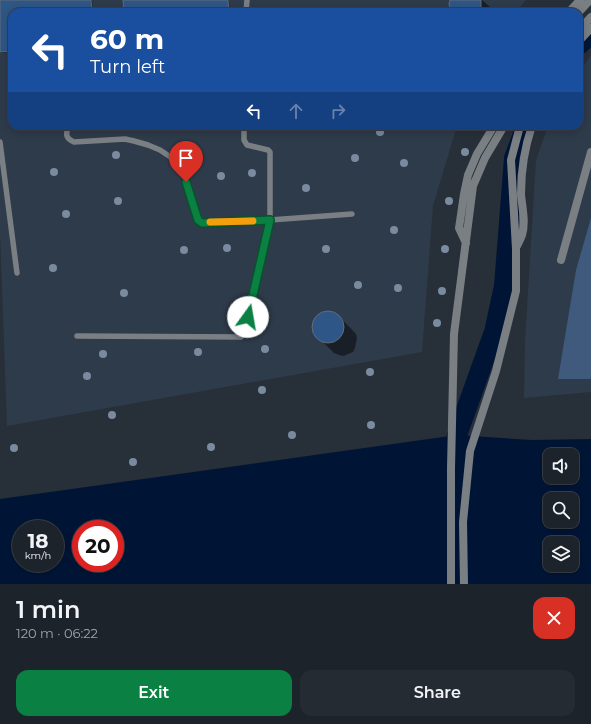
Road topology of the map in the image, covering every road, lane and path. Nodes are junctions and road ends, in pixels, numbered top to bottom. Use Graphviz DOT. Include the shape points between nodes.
graph roads {
  1 [pos="580,0"];
  2 [pos="590,0"];
  3 [pos="573,8"];
  4 [pos="583,8"];
  5 [pos="591,17"];
  6 [pos="583,26"];
  7 [pos="591,28"];
  8 [pos="583,37"];
  9 [pos="67,130"];
  10 [pos="244,130"];
  11 [pos="492,130"];
  12 [pos="502,130"];
  13 [pos="519,130"];
  14 [pos="531,130"];
  15 [pos="0,142"];
  16 [pos="591,152"];
  17 [pos="352,214"];
  18 [pos="270,220"];
  19 [pos="466,244"];
  20 [pos="516,249"];
  21 [pos="561,260"];
  22 [pos="17,273"];
  23 [pos="77,336"];
  24 [pos="451,584"];
  25 [pos="464,584"];
  1 -- 3 [label="street"];
  2 -- 4 [label="street"];
  5 -- 6 [label="street"];
  7 -- 8 [label="street"];
  9 -- 18 [label="lane" via="67,137 74,142 125,139 148,145 169,156 182,169 199,222"];
  10 -- 18 [label="lane" via="247,145 270,151"];
  11 -- 19 [label="street" via="468,175 459,228"];
  12 -- 19 [label="street" via="485,158 473,186"];
  13 -- 20 [label="street" via="511,160"];
  14 -- 20 [label="street" via="522,171 523,234"];
  15 -- 22 [label="lane"];
  16 -- 21 [label="street"];
  17 -- 18 [label="lane"];
  18 -- 23 [label="lane" via="243,336"];
  19 -- 24 [label="street" via="454,334"];
  20 -- 25 [label="street" via="516,291 496,371 470,451 463,522"];
}
